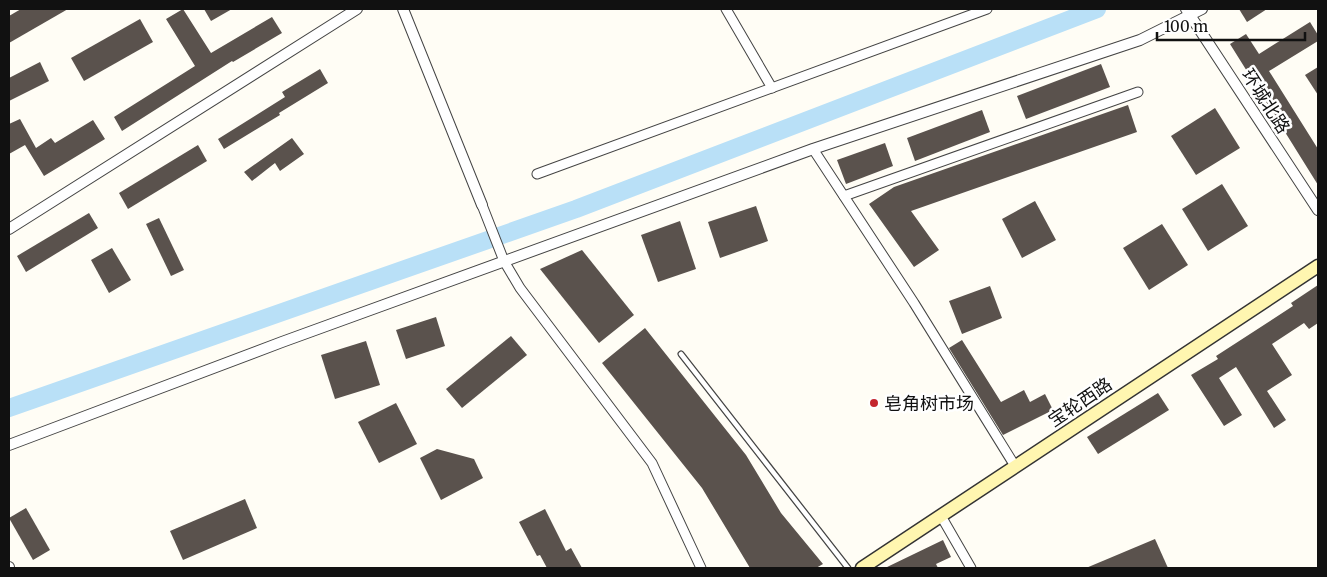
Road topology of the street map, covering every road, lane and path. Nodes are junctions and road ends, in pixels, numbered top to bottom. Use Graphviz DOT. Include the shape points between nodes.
graph roads {
  1 [pos="357,9"];
  2 [pos="403,9"];
  3 [pos="726,9"];
  4 [pos="987,9"];
  5 [pos="1202,9"];
  6 [pos="1188,12"];
  7 [pos="772,88"];
  8 [pos="1138,92"];
  9 [pos="813,149"];
  10 [pos="537,174"];
  11 [pos="844,196"];
  12 [pos="482,206"];
  13 [pos="1318,210"];
  14 [pos="9,229"];
  15 [pos="504,260"];
  16 [pos="1318,266"];
  17 [pos="681,354"];
  18 [pos="9,446"];
  19 [pos="1016,466"];
  20 [pos="941,516"];
  21 [pos="701,568"];
  22 [pos="848,568"];
  23 [pos="862,568"];
  24 [pos="971,568"];
  1 -- 14 [label="street"];
  2 -- 12 [label="street"];
  3 -- 7 [label="street"];
  4 -- 7 [label="street"];
  5 -- 6 [label="street"];
  6 -- 9 [label="street" via="1140,40"];
  6 -- 13 [label="street, 环城北路"];
  7 -- 10 [label="street"];
  8 -- 11 [label="street"];
  9 -- 11 [label="street"];
  9 -- 15 [label="street"];
  11 -- 19 [label="street"];
  12 -- 15 [label="street"];
  15 -- 18 [label="street"];
  15 -- 21 [label="street" via="520,288 652,463"];
  16 -- 19 [label="main road, 宝轮西路"];
  17 -- 22 [label="lane"];
  19 -- 20 [label="main road, 宝轮西路"];
  20 -- 23 [label="main road, 宝轮西路"];
  20 -- 24 [label="street"];
}
